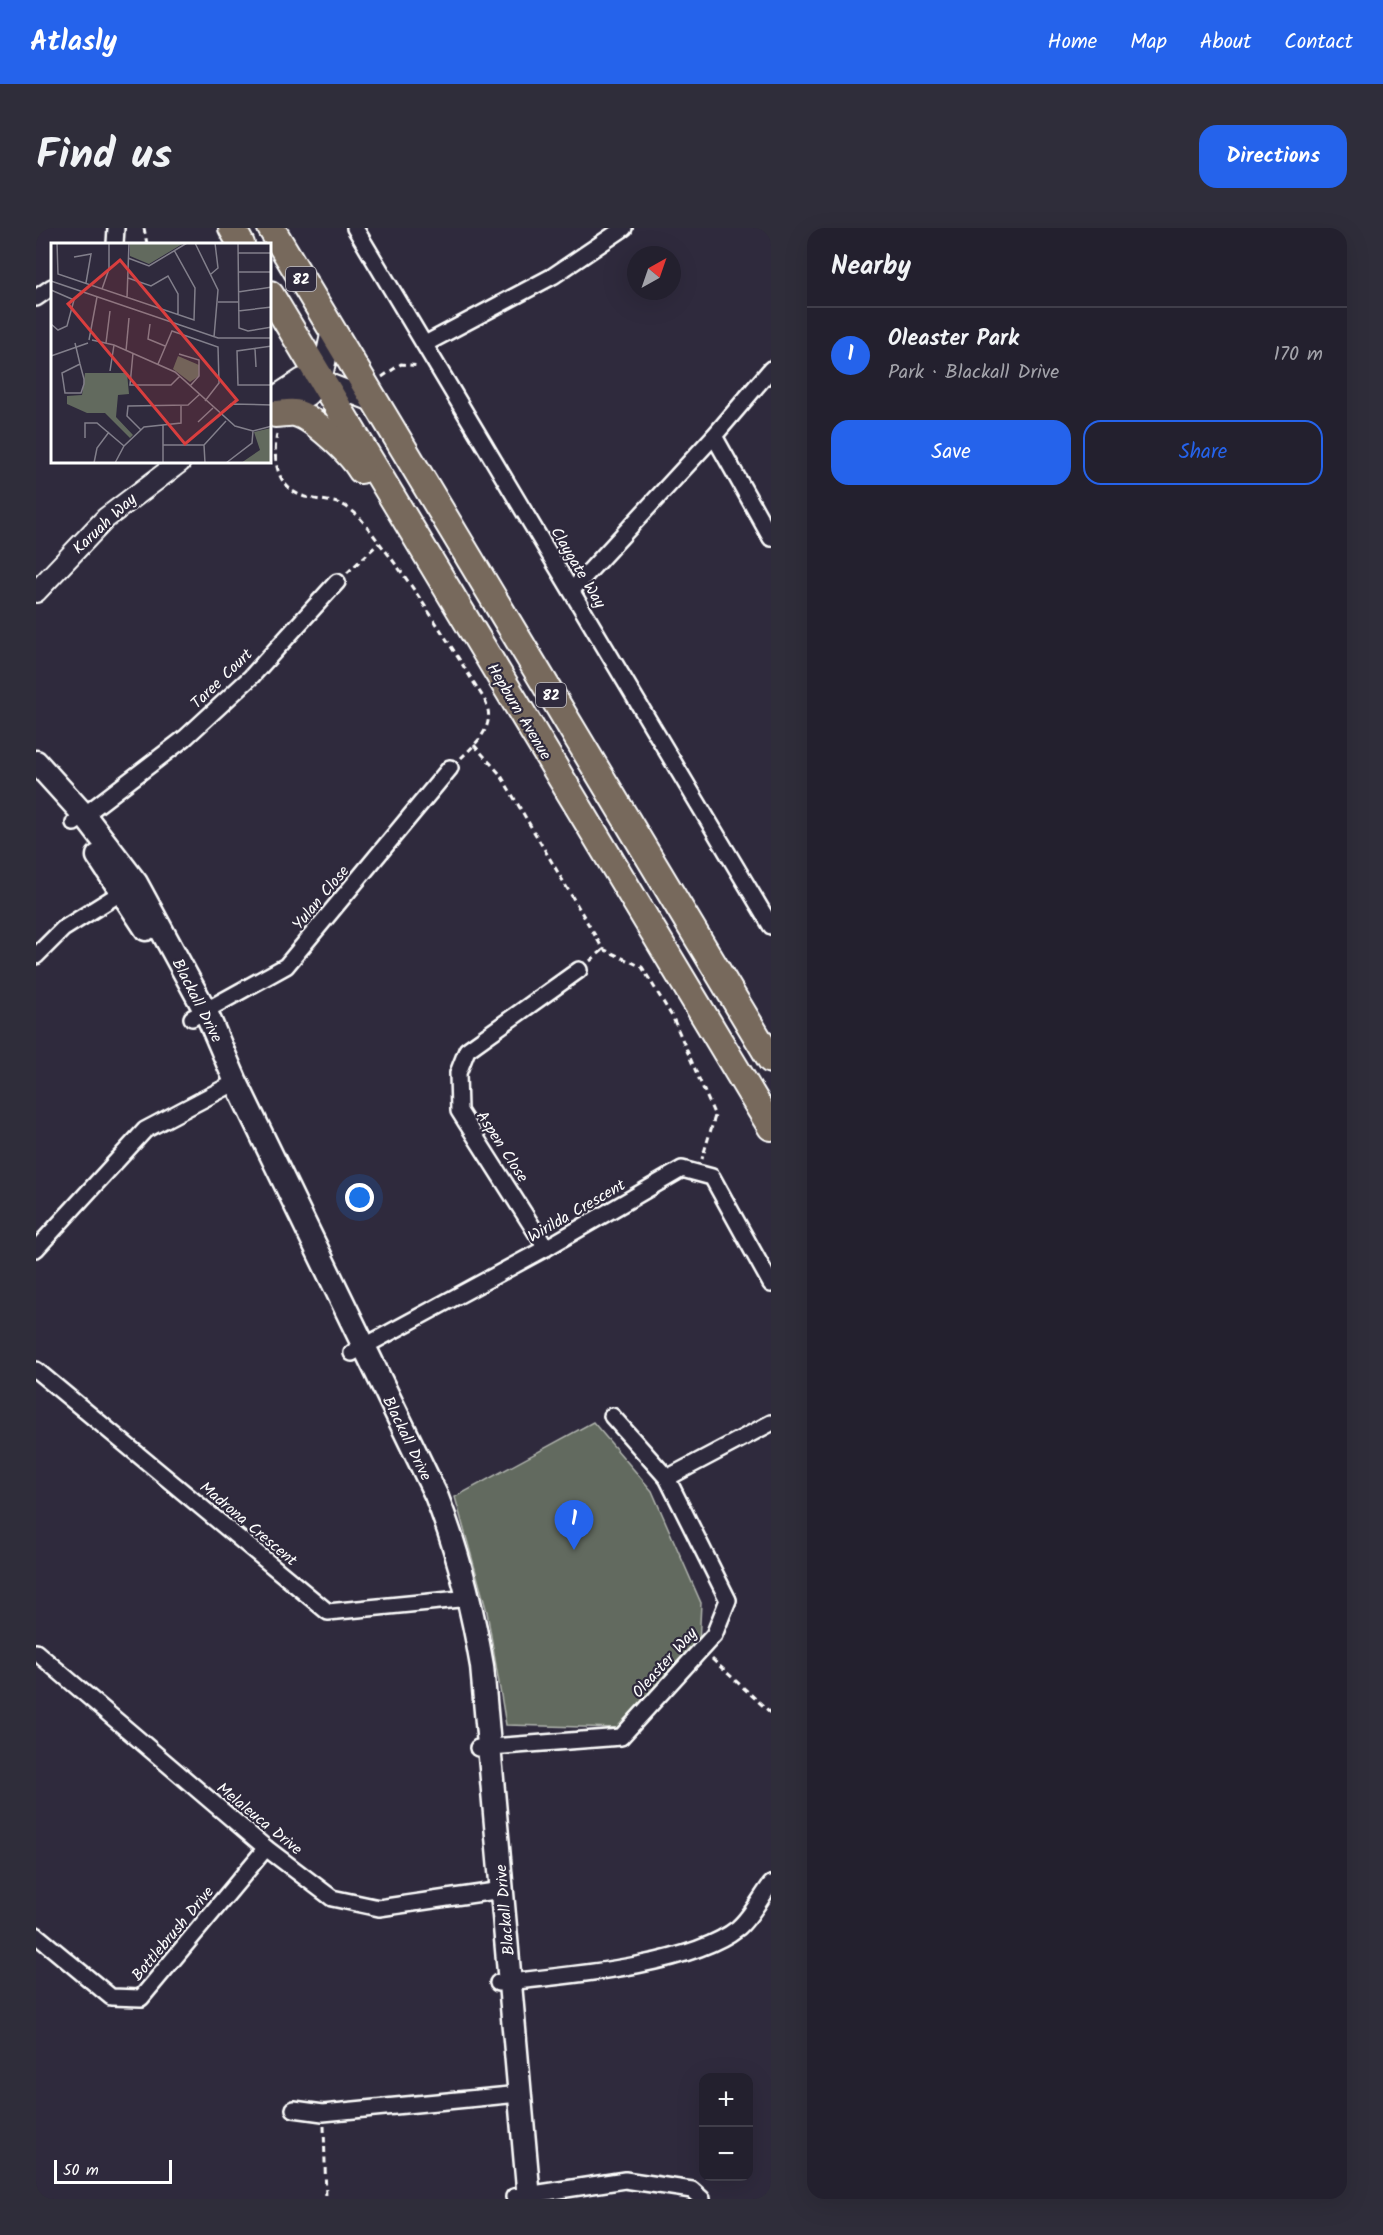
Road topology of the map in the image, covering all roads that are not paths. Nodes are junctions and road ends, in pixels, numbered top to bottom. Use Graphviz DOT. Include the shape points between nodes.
graph roads {
  1 [pos="116,228"];
  2 [pos="232,228"];
  3 [pos="271,228"];
  4 [pos="356,228"];
  5 [pos="624,228"];
  6 [pos="115,243"];
  7 [pos="240,243"];
  8 [pos="51,287"];
  9 [pos="272,297"];
  10 [pos="36,298"];
  11 [pos="332,330"];
  12 [pos="425,344"];
  13 [pos="771,369"];
  14 [pos="321,381"];
  15 [pos="378,390"];
  16 [pos="275,416"];
  17 [pos="714,436"];
  18 [pos="177,464"];
  19 [pos="771,538"];
  20 [pos="426,556"];
  21 [pos="337,582"];
  22 [pos="572,590"];
  23 [pos="36,592"];
  24 [pos="36,762"];
  25 [pos="450,768"];
  26 [pos="36,781"];
  27 [pos="79,819"];
  28 [pos="129,888"];
  29 [pos="769,920"];
  30 [pos="36,956"];
  31 [pos="579,970"];
  32 [pos="199,1015"];
  33 [pos="771,1060"];
  34 [pos="230,1086"];
  35 [pos="771,1127"];
  36 [pos="546,1248"];
  37 [pos="36,1249"];
  38 [pos="771,1284"];
  39 [pos="359,1351"];
  40 [pos="36,1370"];
  41 [pos="612,1416"];
  42 [pos="771,1423"];
  43 [pos="667,1478"];
  44 [pos="463,1599"];
  45 [pos="36,1652"];
  46 [pos="485,1747"];
  47 [pos="266,1848"];
  48 [pos="771,1884"];
  49 [pos="495,1891"];
  50 [pos="36,1935"];
  51 [pos="504,1983"];
  52 [pos="512,2094"];
  53 [pos="294,2109"];
  54 [pos="522,2198"];
  55 [pos="702,2199"];
  1 -- 6 [label="street"];
  2 -- 7 [label="main road"];
  3 -- 11 [label="main road, 82"];
  4 -- 12 [label="street, Claygate Way"];
  5 -- 12 [label="street" via="553,276"];
  8 -- 10 [label="street"];
  9 -- 14 [label="main road, Hepburn Avenue / 82"];
  11 -- 14 [label="street"];
  11 -- 15 [label="main road, 82"];
  12 -- 22 [label="street, Claygate Way"];
  13 -- 17 [label="street"];
  14 -- 15 [label="street"];
  14 -- 16 [label="street"];
  14 -- 20 [label="main road, Hepburn Avenue / 82"];
  15 -- 33 [label="main road, 82"];
  16 -- 20 [label="main road" via="295,413 333,440 358,465 397,528"];
  17 -- 19 [label="street"];
  17 -- 22 [label="street"];
  18 -- 23 [label="street, Karuah Way" via="106,518"];
  20 -- 35 [label="main road, Hepburn Avenue / 82"];
  21 -- 27 [label="street, Taree Court" via="251,676 185,738"];
  22 -- 29 [label="street, Claygate Way"];
  24 -- 27 [label="main road, Blackall Drive"];
  25 -- 32 [label="street, Yulan Close" via="286,966"];
  26 -- 27 [label="main road, Blackall Drive"];
  27 -- 28 [label="main road, Blackall Drive"];
  28 -- 30 [label="street" via="63,929"];
  28 -- 32 [label="main road, Blackall Drive"];
  31 -- 36 [label="street, Aspen Close" via="467,1050 458,1073 459,1111"];
  32 -- 34 [label="main road, Blackall Drive"];
  34 -- 37 [label="street" via="145,1130"];
  34 -- 39 [label="main road, Blackall Drive"];
  36 -- 38 [label="street, Wirilda Crescent" via="682,1169 712,1177"];
  36 -- 39 [label="street, Wirilda Crescent"];
  39 -- 44 [label="main road, Blackall Drive" via="436,1495 453,1537"];
  40 -- 44 [label="street, Madrona Crescent" via="328,1612"];
  41 -- 43 [label="street, Oleaster Way"];
  42 -- 43 [label="street"];
  43 -- 46 [label="street, Oleaster Way" via="728,1600 714,1635 621,1737"];
  44 -- 46 [label="main road, Blackall Drive" via="482,1666"];
  45 -- 47 [label="street, Melaleuca Drive"];
  46 -- 49 [label="main road, Blackall Drive"];
  47 -- 49 [label="street, Melaleuca Drive" via="332,1898 379,1908"];
  47 -- 50 [label="street, Bottlebrush Drive" via="141,1998 111,1997"];
  48 -- 51 [label="street" via="739,1927 700,1950 651,1962"];
  49 -- 51 [label="main road, Blackall Drive"];
  51 -- 52 [label="main road, Blackall Drive"];
  52 -- 53 [label="street" via="323,2113"];
  52 -- 54 [label="main road, Blackall Drive"];
  54 -- 55 [label="street" via="625,2180 692,2190"];
}
